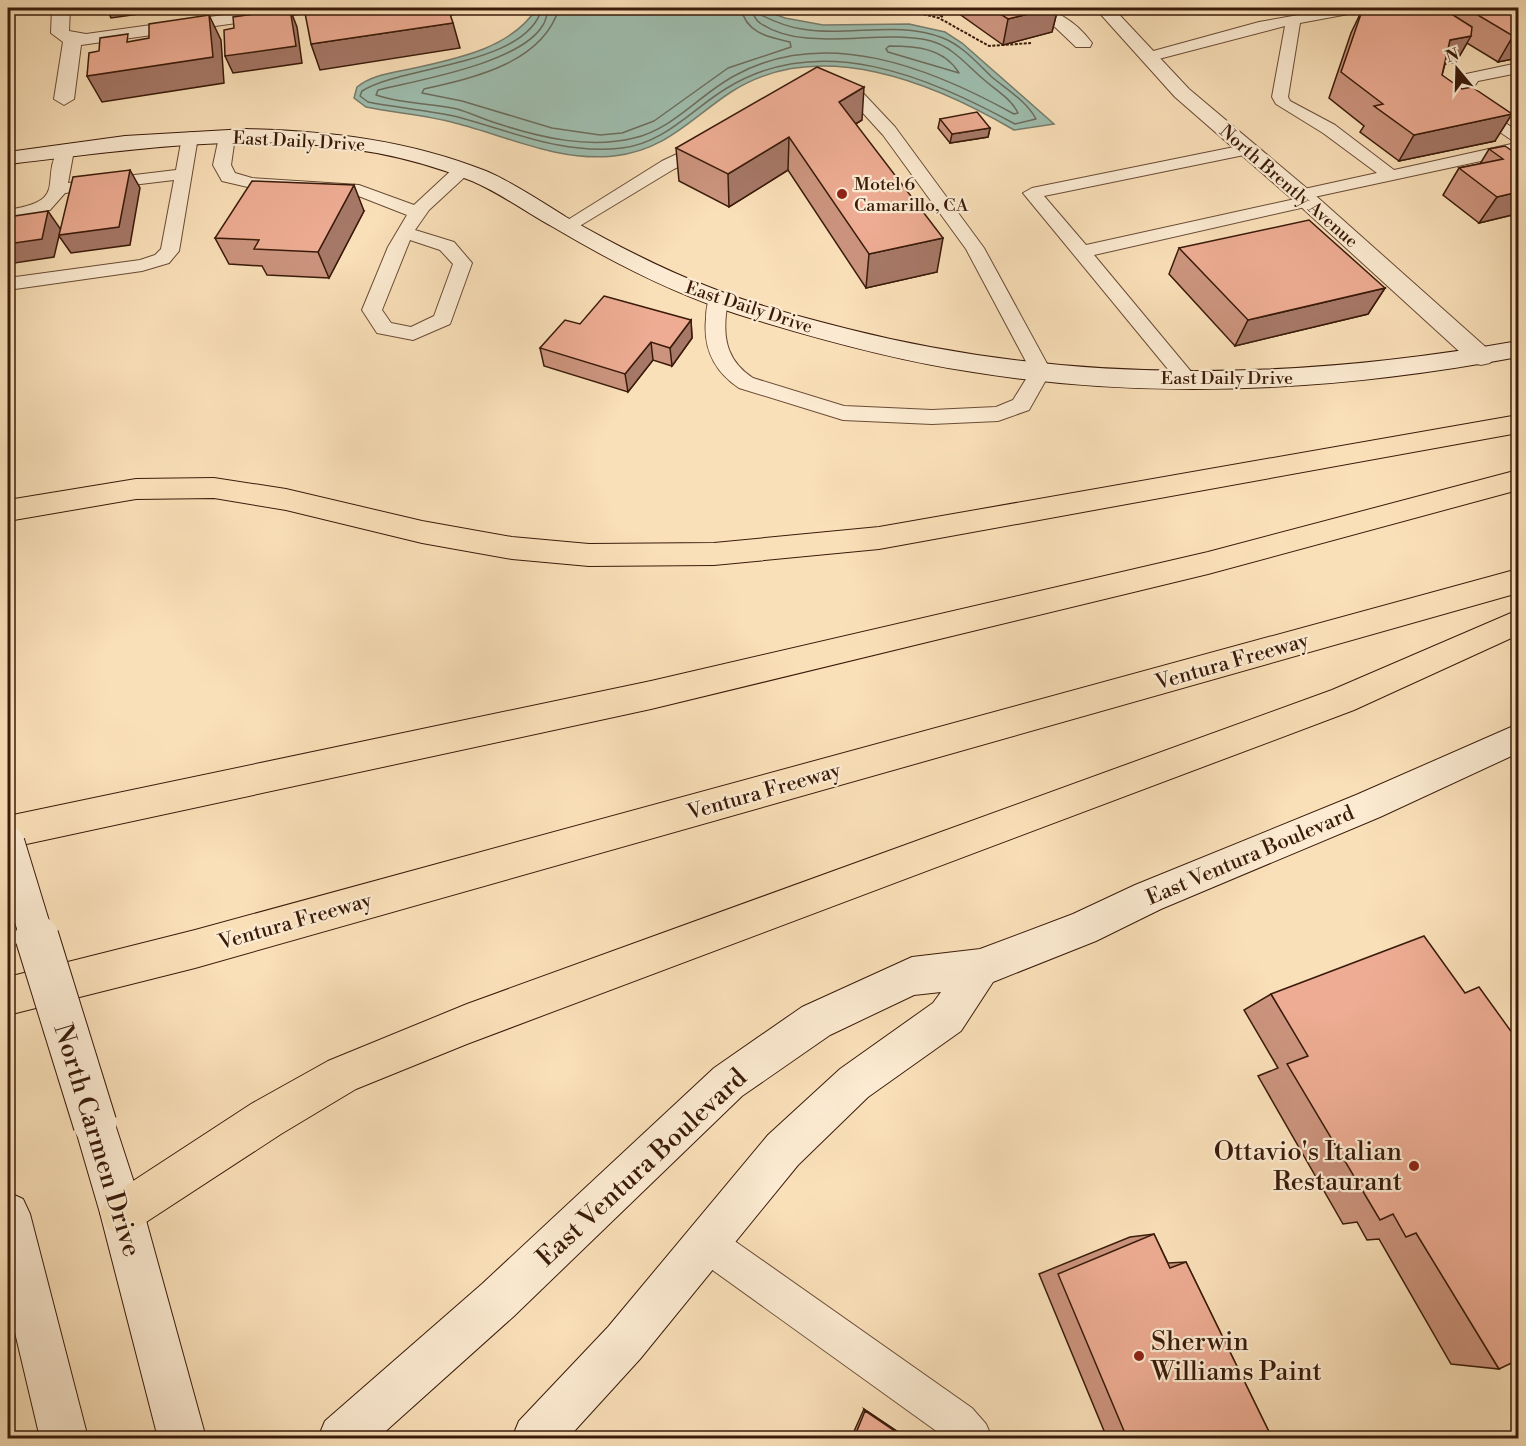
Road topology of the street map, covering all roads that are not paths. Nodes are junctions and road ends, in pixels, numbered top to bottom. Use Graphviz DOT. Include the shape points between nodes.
graph roads {
  1 [pos="61,8"];
  2 [pos="307,8"];
  3 [pos="1036,8"];
  4 [pos="1104,8"];
  5 [pos="1359,8"];
  6 [pos="1293,20"];
  7 [pos="73,39"];
  8 [pos="1083,43"];
  9 [pos="1151,56"];
  10 [pos="1518,68"];
  11 [pos="816,94"];
  12 [pos="64,99"];
  13 [pos="190,137"];
  14 [pos="226,137"];
  15 [pos="721,138"];
  16 [pos="1518,140"];
  17 [pos="1518,147"];
  18 [pos="1249,149"];
  19 [pos="66,150"];
  20 [pos="8,158"];
  21 [pos="1422,169"];
  22 [pos="462,170"];
  23 [pos="184,174"];
  24 [pos="1391,176"];
  25 [pos="1448,183"];
  26 [pos="58,189"];
  27 [pos="1304,198"];
  28 [pos="417,213"];
  29 [pos="8,215"];
  30 [pos="567,226"];
  31 [pos="406,232"];
  32 [pos="1081,252"];
  33 [pos="8,284"];
  34 [pos="718,300"];
  35 [pos="1518,349"];
  36 [pos="1481,357"];
  37 [pos="1041,371"];
  38 [pos="1188,380"];
  39 [pos="1518,424"];
  40 [pos="1518,480"];
  41 [pos="8,511"];
  42 [pos="1518,581"];
  43 [pos="1518,622"];
  44 [pos="1518,738"];
  45 [pos="8,832"];
  46 [pos="8,843"];
  47 [pos="980,968"];
  48 [pos="8,996"];
  49 [pos="122,1213"];
  50 [pos="8,1214"];
  51 [pos="706,1243"];
  52 [pos="64,1438"];
  53 [pos="182,1438"];
  54 [pos="342,1438"];
  55 [pos="536,1438"];
  56 [pos="972,1438"];
  1 -- 7 [label="main road" via="60,33"];
  2 -- 7 [label="main road"];
  3 -- 8 [label="main road"];
  4 -- 9 [label="main road, North Brently Avenue"];
  5 -- 6 [label="lane"];
  6 -- 9 [label="lane"];
  6 -- 24 [label="lane" via="1280,97 1294,112 1329,129"];
  7 -- 12 [label="main road"];
  9 -- 18 [label="main road, North Brently Avenue" via="1182,93"];
  10 -- 16 [label="lane" via="1472,77 1462,93 1466,102"];
  11 -- 37 [label="lane" via="857,96 889,131 975,248"];
  13 -- 14 [label="main road, East Daily Drive"];
  13 -- 19 [label="main road, East Daily Drive"];
  13 -- 23 [label="lane"];
  14 -- 22 [label="main road, East Daily Drive" via="294,137 374,146"];
  14 -- 28 [label="lane" via="222,165 228,177 252,183 359,190"];
  15 -- 30 [label="lane"];
  17 -- 21 [label="lane"];
  18 -- 27 [label="main road, North Brently Avenue"];
  18 -- 32 [label="lane" via="1032,193"];
  19 -- 20 [label="main road, East Daily Drive"];
  19 -- 26 [label="lane"];
  21 -- 24 [label="lane"];
  21 -- 25 [label="lane"];
  22 -- 28 [label="lane"];
  22 -- 30 [label="main road, East Daily Drive" via="524,199"];
  23 -- 26 [label="lane"];
  23 -- 33 [label="lane" via="170,251 162,259"];
  24 -- 27 [label="lane"];
  26 -- 29 [label="lane" via="47,206"];
  27 -- 32 [label="lane"];
  27 -- 36 [label="main road, North Brently Avenue"];
  28 -- 31 [label="lane"];
  30 -- 34 [label="main road, East Daily Drive" via="661,276"];
  31 -- 31 [label="lane" via="372,310 384,328 413,334 443,320 463,263 447,246"];
  32 -- 38 [label="lane"];
  34 -- 37 [label="main road, East Daily Drive" via="855,340 973,364"];
  34 -- 37 [label="lane" via="713,327 716,348 732,376 843,413 932,417 998,414 1021,405"];
  35 -- 36 [label="main road, East Daily Drive"];
  36 -- 38 [label="main road, East Daily Drive" via="1317,378"];
  37 -- 38 [label="main road, East Daily Drive"];
  39 -- 41 [label="highway" via="879,537 800,548 691,556 548,552 408,529 276,498 214,488 147,487 80,495"];
  40 -- 45 [label="highway" via="1208,563 651,695"];
  42 -- 48 [label="highway, Ventura Freeway" via="195,949"];
  43 -- 49 [label="highway" via="1343,700 467,1024 342,1075 266,1119"];
  44 -- 47 [label="main road, East Ventura Boulevard" via="1368,806"];
  46 -- 49 [label="main road, North Carmen Drive, bridge"];
  47 -- 51 [label="main road" via="947,1017 854,1083 783,1150"];
  47 -- 54 [label="main road, East Ventura Boulevard" via="912,976 816,1020 728,1082 498,1300"];
  49 -- 53 [label="main road, North Carmen Drive"];
  50 -- 52 [label="main road"];
  51 -- 55 [label="main road" via="624,1343"];
  51 -- 56 [label="lane" via="958,1422"];
}
